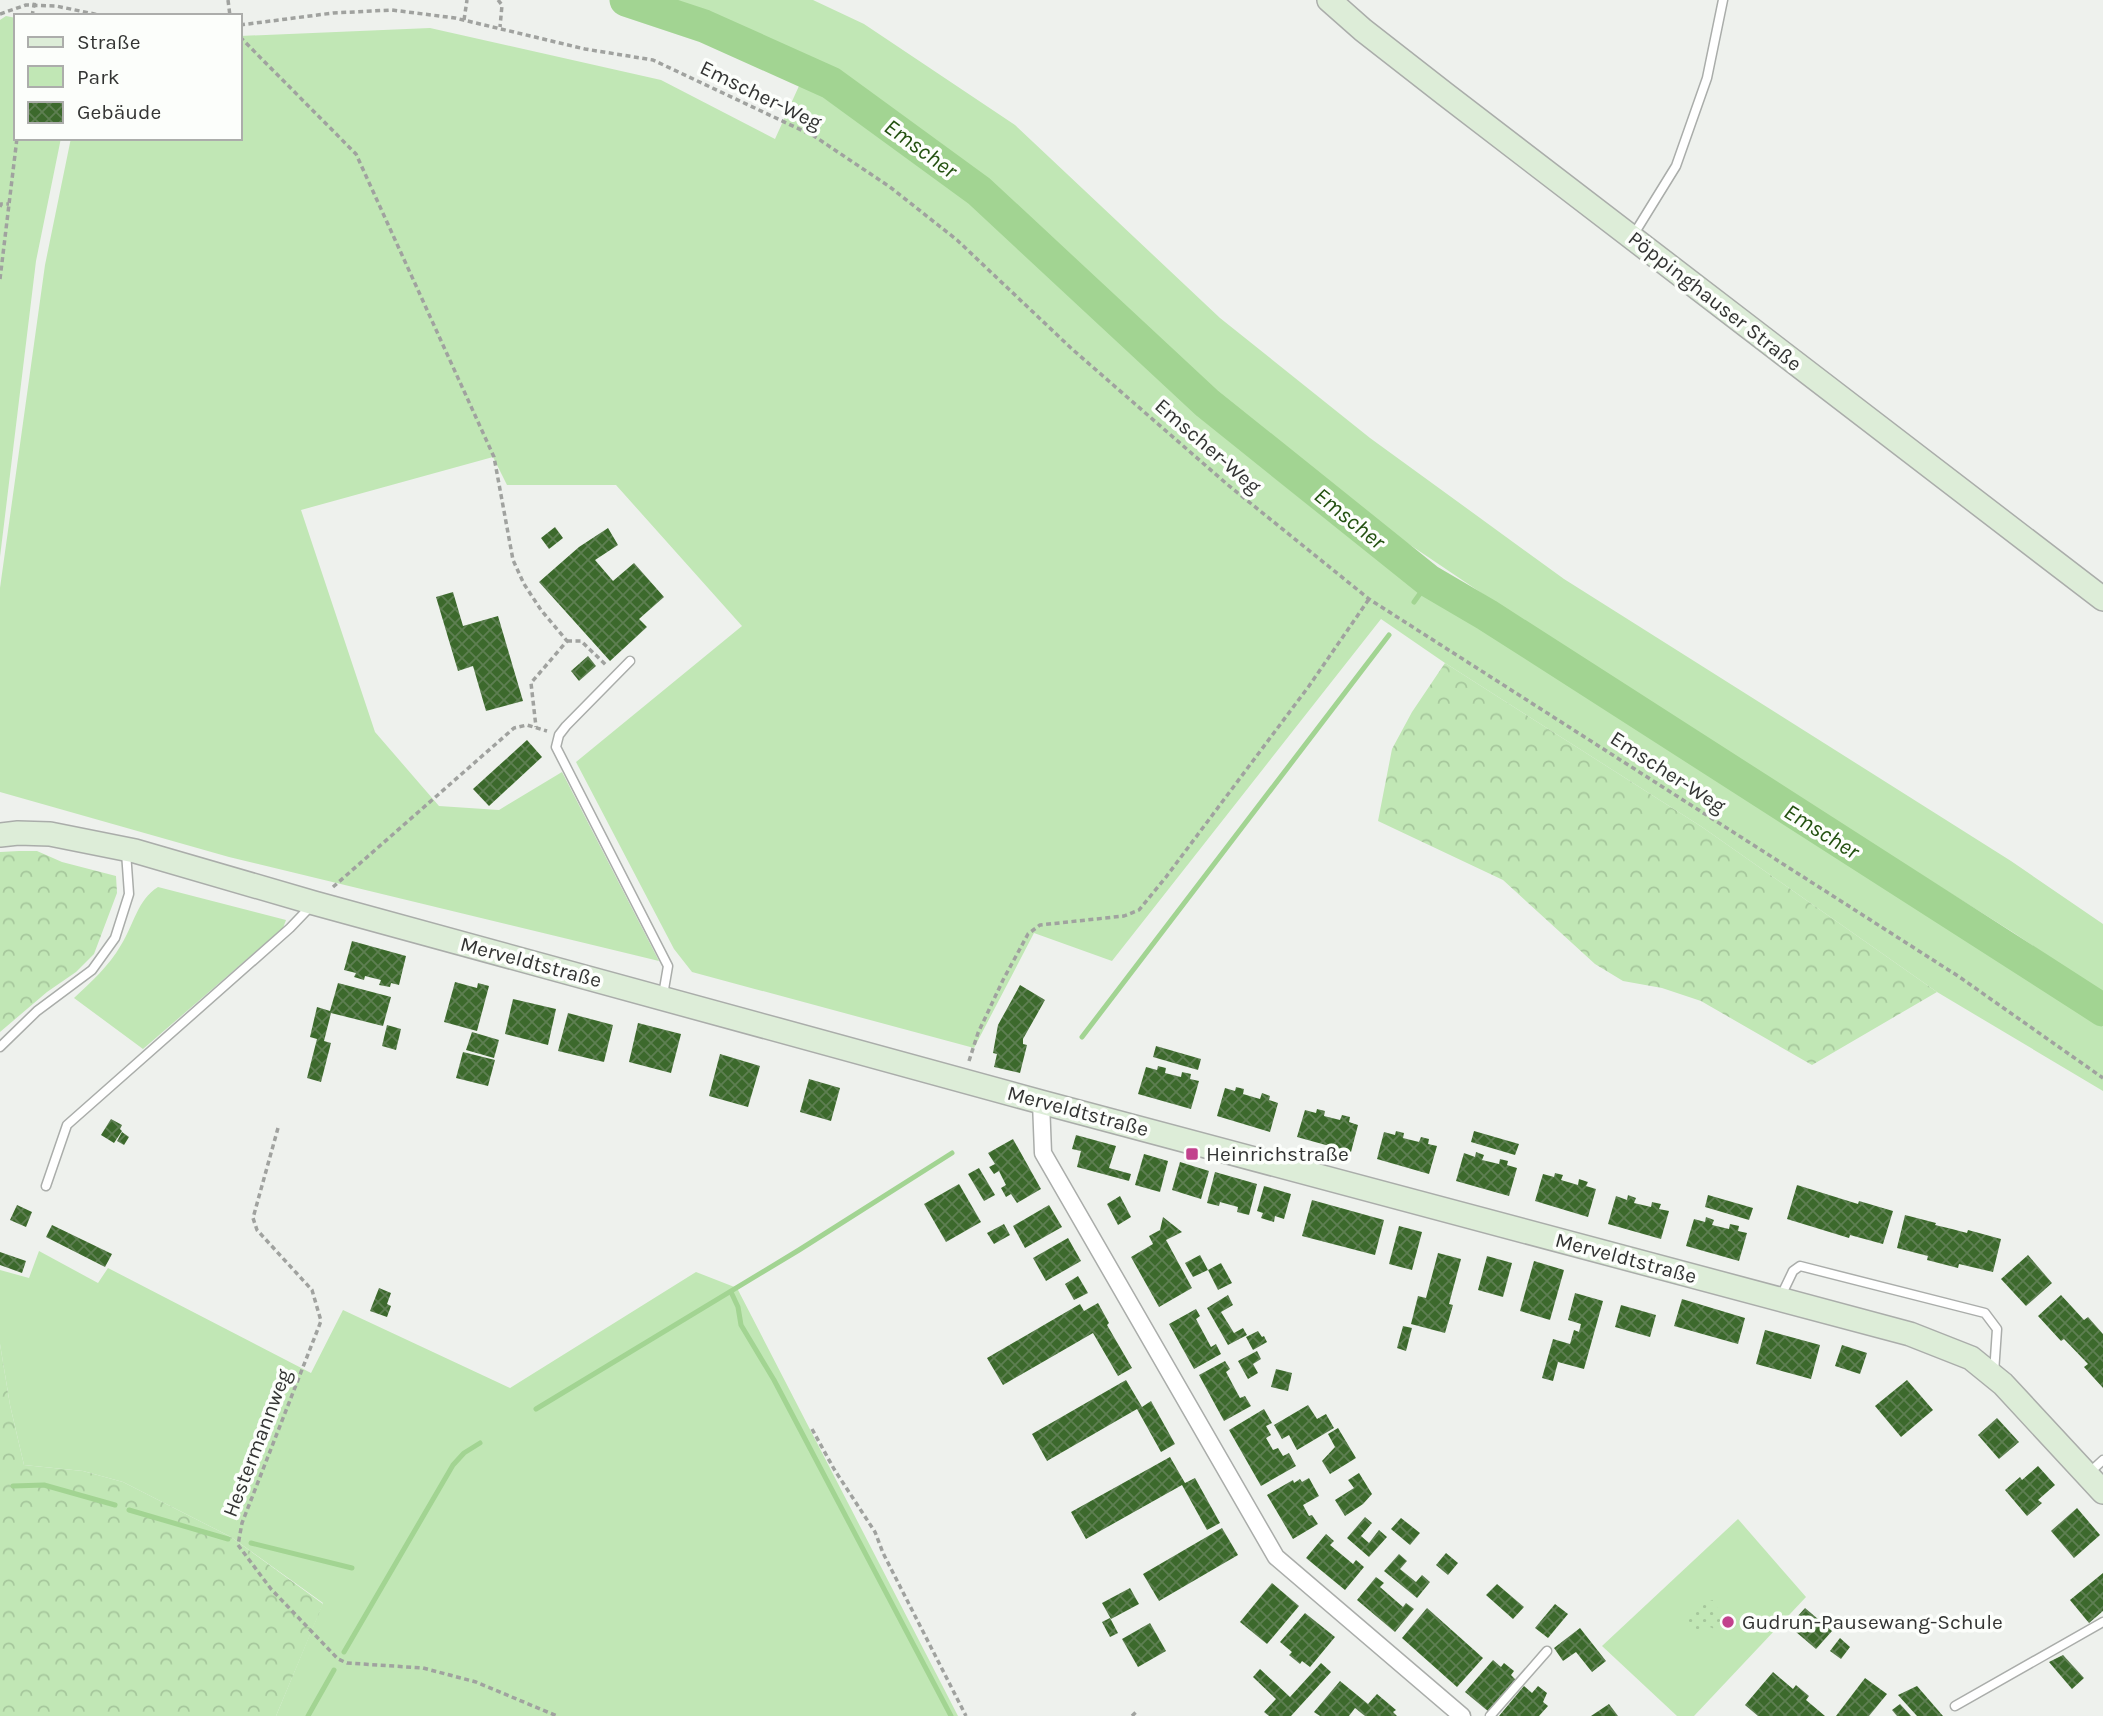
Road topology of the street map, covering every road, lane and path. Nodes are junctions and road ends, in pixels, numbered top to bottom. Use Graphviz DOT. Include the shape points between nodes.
graph roads {
  1 [pos="467,0"];
  2 [pos="498,0"];
  3 [pos="1329,0"];
  4 [pos="1723,0"];
  5 [pos="0,14"];
  6 [pos="96,14"];
  7 [pos="464,20"];
  8 [pos="242,25"];
  9 [pos="500,27"];
  10 [pos="242,39"];
  11 [pos="17,140"];
  12 [pos="9,204"];
  13 [pos="0,206"];
  14 [pos="1632,237"];
  15 [pos="0,279"];
  16 [pos="1369,599"];
  17 [pos="2103,599"];
  18 [pos="567,641"];
  19 [pos="630,662"];
  20 [pos="616,675"];
  21 [pos="536,727"];
  22 [pos="559,735"];
  23 [pos="0,835"];
  24 [pos="125,849"];
  25 [pos="314,903"];
  26 [pos="663,998"];
  27 [pos="0,1047"];
  28 [pos="2103,1078"];
  29 [pos="962,1079"];
  30 [pos="1041,1102"];
  31 [pos="278,1128"];
  32 [pos="46,1186"];
  33 [pos="1779,1299"];
  34 [pos="1993,1376"];
  35 [pos="812,1429"];
  36 [pos="2095,1467"];
  37 [pos="2103,1492"];
  38 [pos="2103,1622"];
  39 [pos="1546,1651"];
  40 [pos="1955,1706"];
  41 [pos="1136,1712"];
  42 [pos="557,1716"];
  43 [pos="966,1716"];
  44 [pos="1132,1716"];
  45 [pos="1462,1716"];
  46 [pos="1490,1716"];
  1 -- 7 [label="path"];
  2 -- 9 [label="path" via="502,5"];
  3 -- 14 [label="main road, Pöppinghauser Straße"];
  4 -- 14 [label="lane" via="1707,78 1676,166"];
  5 -- 6 [label="path" via="26,5"];
  7 -- 8 [label="path, Emscher-Weg" via="392,10"];
  7 -- 9 [label="path, Emscher-Weg"];
  9 -- 16 [label="path, Emscher-Weg" via="584,49 653,60 814,136 957,240 1197,458"];
  10 -- 18 [label="path" via="356,155 494,457 513,560 541,610"];
  11 -- 12 [label="path"];
  12 -- 13 [label="path"];
  12 -- 15 [label="path"];
  14 -- 17 [label="main road, Pöppinghauser Straße"];
  16 -- 28 [label="path, Emscher-Weg" via="1958,976"];
  16 -- 29 [label="path" via="1139,909 1124,916 1040,925 1028,934 998,990"];
  18 -- 20 [label="path" via="581,641"];
  18 -- 21 [label="path" via="531,683"];
  19 -- 20 [label="lane"];
  20 -- 22 [label="lane"];
  21 -- 22 [label="path"];
  21 -- 25 [label="path" via="514,727"];
  22 -- 26 [label="lane" via="556,747 564,764 668,966"];
  23 -- 24 [label="main road, Merveldtstraße" via="50,834"];
  24 -- 25 [label="main road, Merveldtstraße"];
  24 -- 27 [label="lane" via="129,894 115,938 92,970 37,1011"];
  25 -- 26 [label="main road, Merveldtstraße"];
  25 -- 32 [label="lane" via="67,1125"];
  26 -- 29 [label="main road, Merveldtstraße"];
  29 -- 30 [label="main road, Merveldtstraße"];
  30 -- 33 [label="main road, Merveldtstraße"];
  30 -- 45 [label="street" via="1043,1153 1276,1558"];
  31 -- 42 [label="path, Hestermannweg" via="253,1218 257,1230 312,1290 321,1321 242,1523 238,1545 271,1590 338,1659 423,1668 476,1682"];
  33 -- 34 [label="main road, Merveldtstraße" via="1910,1334 1971,1358"];
  33 -- 34 [label="lane" via="1800,1266 1985,1313 1997,1329"];
  34 -- 36 [label="main road, Merveldtstraße"];
  35 -- 43 [label="path" via="875,1532"];
  36 -- 37 [label="main road, Merveldtstraße"];
  38 -- 40 [label="lane"];
  39 -- 46 [label="lane"];
  41 -- 44 [label="path"];
}
